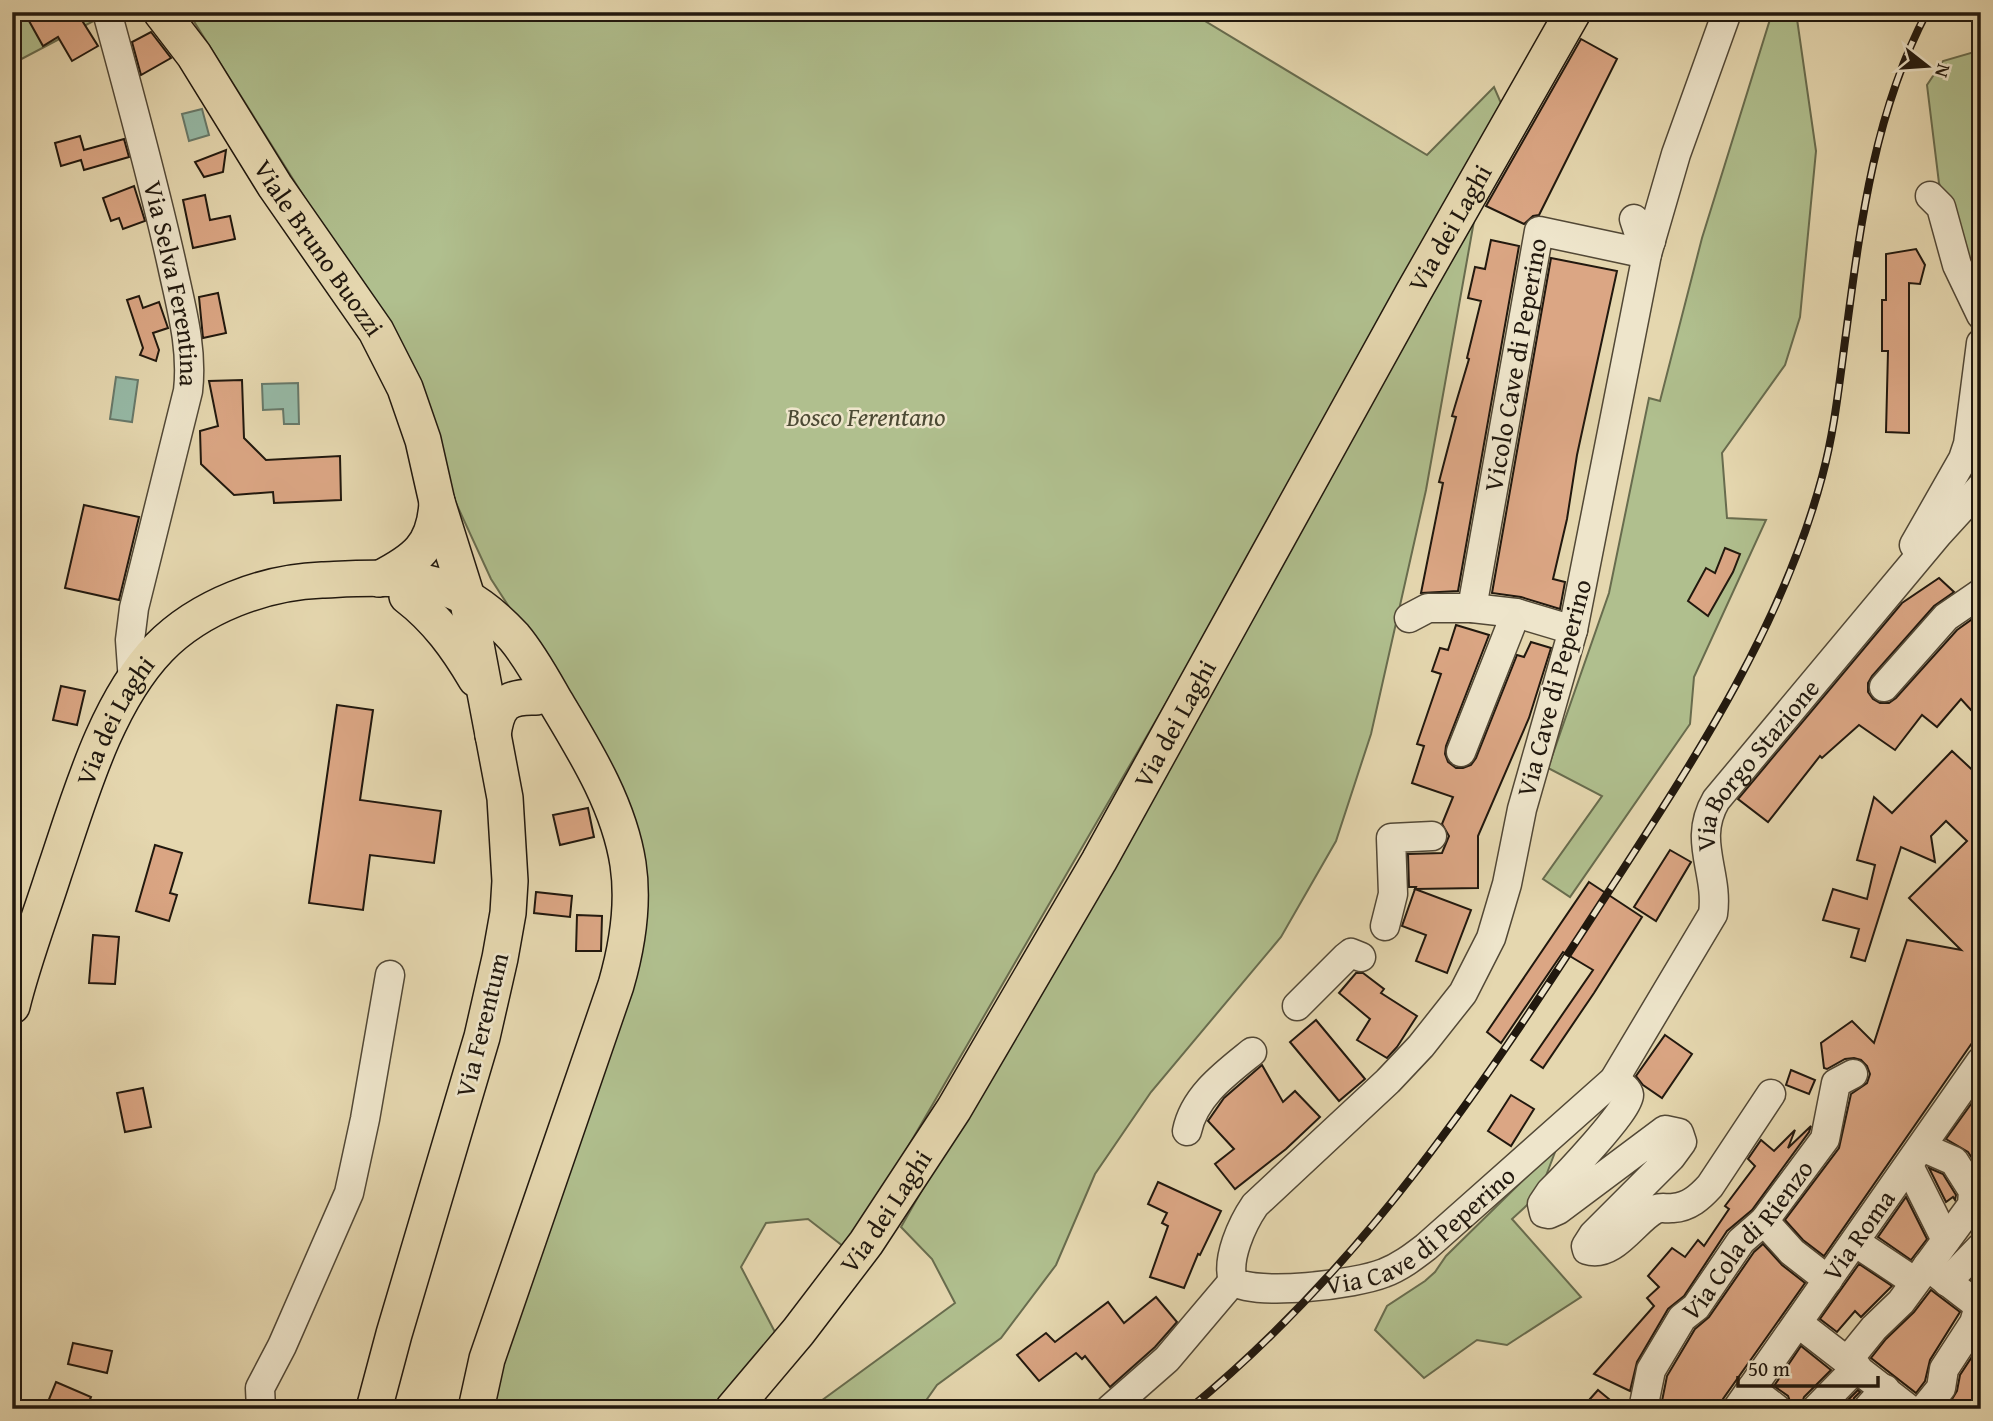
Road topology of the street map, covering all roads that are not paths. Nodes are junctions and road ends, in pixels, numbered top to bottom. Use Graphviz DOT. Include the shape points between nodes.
graph roads {
  1 [pos="107,12"];
  2 [pos="161,12"];
  3 [pos="1573,12"];
  4 [pos="1727,12"];
  5 [pos="1930,196"];
  6 [pos="1644,238"];
  7 [pos="1981,315"];
  8 [pos="1981,343"];
  9 [pos="1981,487"];
  10 [pos="438,502"];
  11 [pos="1909,571"];
  12 [pos="382,585"];
  13 [pos="1979,594"];
  14 [pos="467,597"];
  15 [pos="1472,608"];
  16 [pos="1516,612"];
  17 [pos="1409,618"];
  18 [pos="1573,630"];
  19 [pos="474,632"];
  20 [pos="515,639"];
  21 [pos="134,682"];
  22 [pos="1884,687"];
  23 [pos="484,692"];
  24 [pos="536,697"];
  25 [pos="493,735"];
  26 [pos="584,750"];
  27 [pos="1461,752"];
  28 [pos="1432,836"];
  29 [pos="1385,926"];
  30 [pos="1361,957"];
  31 [pos="390,975"];
  32 [pos="12,1006"];
  33 [pos="1297,1006"];
  34 [pos="1252,1052"];
  35 [pos="1981,1061"];
  36 [pos="1853,1074"];
  37 [pos="1614,1080"];
  38 [pos="1771,1094"];
  39 [pos="1187,1131"];
  40 [pos="1916,1156"];
  41 [pos="1765,1221"];
  42 [pos="1946,1240"];
  43 [pos="1855,1242"];
  44 [pos="1981,1247"];
  45 [pos="1930,1277"];
  46 [pos="1828,1280"];
  47 [pos="1233,1281"];
  48 [pos="1798,1323"];
  49 [pos="1853,1364"];
  50 [pos="1744,1399"];
  51 [pos="1876,1399"];
  52 [pos="261,1409"];
  53 [pos="374,1409"];
  54 [pos="476,1409"];
  55 [pos="733,1409"];
  56 [pos="1110,1409"];
  57 [pos="1643,1409"];
  58 [pos="1777,1409"];
  59 [pos="1816,1409"];
  60 [pos="1909,1409"];
  61 [pos="1924,1409"];
  1 -- 21 [label="street, Via Selva Ferentina" via="163,225 190,361 188,391 132,618"];
  2 -- 10 [label="main road, Viale Bruno Buozzi" via="384,344 414,413"];
  3 -- 55 [label="main road, Via dei Laghi" via="1099,861 954,1109 866,1243"];
  4 -- 6 [label="street, Via Cave di Peperino"];
  5 -- 7 [label="street" via="1941,207 1957,265"];
  6 -- 15 [label="street, Vicolo Cave di Peperino" via="1539,231"];
  6 -- 18 [label="street, Via Cave di Peperino"];
  8 -- 11 [label="street" via="1968,444 1909,555"];
  9 -- 11 [label="street, Via Borgo Stazione"];
  10 -- 12 [label="main road" via="433,529 421,552"];
  10 -- 14 [label="main road, Via Ferentum"];
  10 -- 20 [label="main road"];
  11 -- 37 [label="street, Via Borgo Stazione" via="1716,800 1705,830 1713,914"];
  12 -- 14 [label="main road, Via dei Laghi" via="427,583"];
  12 -- 19 [label="main road, Via dei Laghi" via="439,608"];
  12 -- 21 [label="main road, Via dei Laghi" via="295,582 240,597 176,634 152,656"];
  12 -- 23 [label="main road" via="438,624"];
  13 -- 22 [label="street" via="1946,617"];
  14 -- 19 [label="main road, Via Ferentum"];
  14 -- 20 [label="main road, Via dei Laghi"];
  15 -- 16 [label="street"];
  15 -- 17 [label="street" via="1428,608"];
  16 -- 18 [label="street"];
  16 -- 27 [label="street"];
  18 -- 47 [label="street, Via Cave di Peperino" via="1522,809 1499,916 1479,965 1447,1016 1406,1063 1255,1205 1234,1257"];
  19 -- 23 [label="main road, Via Ferentum"];
  19 -- 24 [label="main road, Via dei Laghi"];
  20 -- 26 [label="main road, Via dei Laghi"];
  21 -- 32 [label="main road, Via dei Laghi" via="106,733 75,812"];
  23 -- 25 [label="main road, Via Ferentum"];
  24 -- 25 [label="main road" via="515,698 502,706"];
  24 -- 26 [label="main road, Via dei Laghi"];
  25 -- 53 [label="main road, Via Ferentum" via="510,847 503,944 475,1062"];
  26 -- 54 [label="main road, Via dei Laghi" via="616,820 628,866 624,955 606,1019 487,1359"];
  28 -- 29 [label="street" via="1391,838 1393,894"];
  30 -- 33 [label="street" via="1351,953"];
  31 -- 52 [label="street" via="349,1193 260,1388"];
  34 -- 39 [label="street" via="1202,1099"];
  35 -- 40 [label="street, Via Roma"];
  36 -- 41 [label="street, Via Cola di Rienzo" via="1836,1083 1825,1139"];
  37 -- 38 [label="street" via="1626,1089 1627,1105 1550,1192 1542,1204 1544,1213 1558,1210 1665,1130 1679,1133 1682,1142 1593,1235 1586,1246 1590,1252 1613,1244 1655,1210 1685,1206 1700,1196"];
  37 -- 47 [label="street, Via Cave di Peperino" via="1437,1238 1396,1268 1321,1286 1257,1289"];
  40 -- 42 [label="street"];
  40 -- 42 [label="street" via="1954,1161 1973,1191 1972,1205"];
  40 -- 43 [label="street, Via Roma"];
  41 -- 46 [label="street" via="1791,1252"];
  41 -- 57 [label="street, Via Cola di Rienzo" via="1741,1241 1696,1307 1682,1318 1651,1370"];
  42 -- 45 [label="street"];
  43 -- 45 [label="street"];
  43 -- 46 [label="street, Via Roma"];
  44 -- 45 [label="street"];
  45 -- 49 [label="street" via="1874,1328"];
  45 -- 61 [label="street" via="1979,1306 1944,1369 1941,1388"];
  46 -- 48 [label="street, Via Roma"];
  47 -- 56 [label="street" via="1167,1359"];
  48 -- 49 [label="street"];
  48 -- 50 [label="street, Via Roma"];
  49 -- 51 [label="street"];
  49 -- 59 [label="street"];
  50 -- 58 [label="street"];
  51 -- 60 [label="street"];
}
